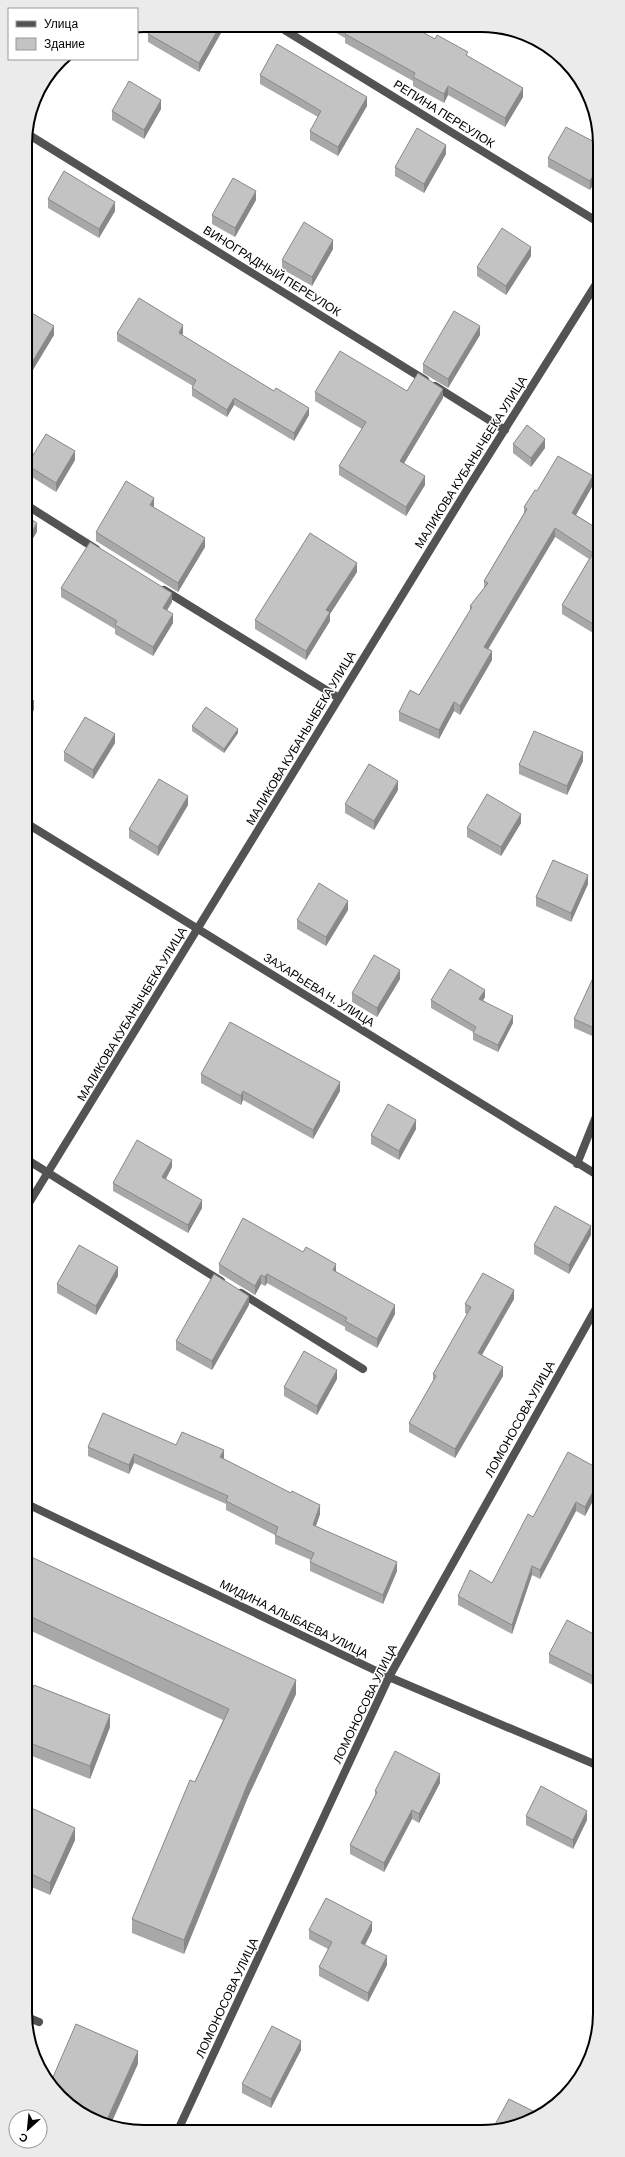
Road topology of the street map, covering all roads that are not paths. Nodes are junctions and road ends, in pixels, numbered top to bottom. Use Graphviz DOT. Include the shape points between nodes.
graph roads {
  1 [pos="288,32"];
  2 [pos="32,137"];
  3 [pos="593,219"];
  4 [pos="593,289"];
  5 [pos="505,430"];
  6 [pos="32,508"];
  7 [pos="102,552"];
  8 [pos="156,585"];
  9 [pos="339,698"];
  10 [pos="32,827"];
  11 [pos="198,929"];
  12 [pos="593,1124"];
  13 [pos="32,1163"];
  14 [pos="577,1164"];
  15 [pos="49,1173"];
  16 [pos="593,1173"];
  17 [pos="32,1199"];
  18 [pos="593,1314"];
  19 [pos="362,1370"];
  20 [pos="32,1506"];
  21 [pos="389,1678"];
  22 [pos="593,1763"];
  23 [pos="32,2019"];
  24 [pos="39,2022"];
  25 [pos="180,2125"];
  1 -- 3 [label="street, РЕПИНА ПЕРЕУЛОК"];
  2 -- 5 [label="street, ВИНОГРАДНЫЙ ПЕРЕУЛОК"];
  4 -- 5 [label="street, МАЛИКОВА КУБАНЫЧБЕКА УЛИЦА"];
  5 -- 9 [label="street, МАЛИКОВА КУБАНЫЧБЕКА УЛИЦА"];
  6 -- 7 [label="street"];
  8 -- 9 [label="street"];
  9 -- 11 [label="street, МАЛИКОВА КУБАНЫЧБЕКА УЛИЦА"];
  10 -- 11 [label="street, ЗАХАРЬЕВА Н. УЛИЦА"];
  11 -- 14 [label="street, ЗАХАРЬЕВА Н. УЛИЦА"];
  11 -- 15 [label="street, МАЛИКОВА КУБАНЫЧБЕКА УЛИЦА"];
  12 -- 14 [label="street"];
  13 -- 15 [label="street"];
  14 -- 16 [label="street, ЗАХАРЬЕВА Н. УЛИЦА"];
  15 -- 17 [label="street, МАЛИКОВА КУБАНЫЧБЕКА УЛИЦА"];
  15 -- 19 [label="street"];
  18 -- 21 [label="street, ЛОМОНОСОВА УЛИЦА"];
  20 -- 21 [label="street, МИДИНА АЛЫБАЕВА УЛИЦА"];
  21 -- 22 [label="street, МИДИНА АЛЫБАЕВА УЛИЦА"];
  21 -- 25 [label="street, ЛОМОНОСОВА УЛИЦА"];
  23 -- 24 [label="street"];
}
